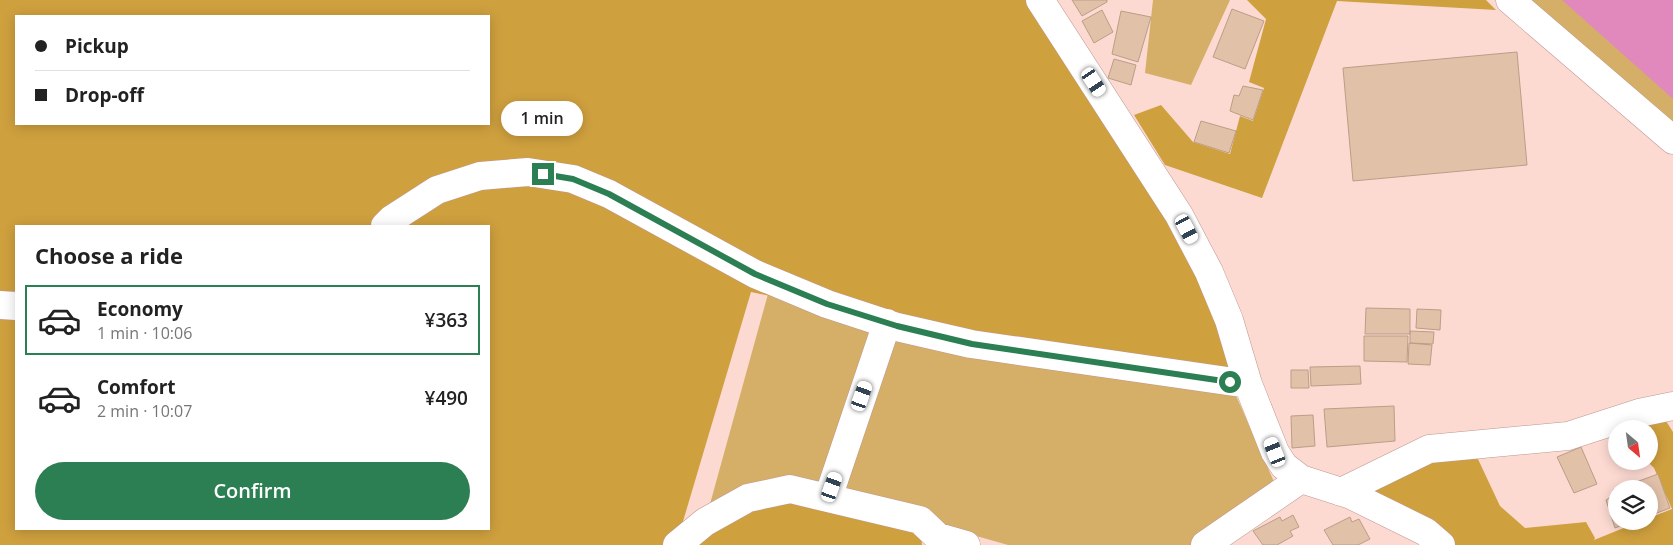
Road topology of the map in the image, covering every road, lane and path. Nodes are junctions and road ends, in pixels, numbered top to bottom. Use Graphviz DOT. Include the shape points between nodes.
graph roads {
  1 [pos="1040,0"];
  2 [pos="1510,0"];
  3 [pos="1673,140"];
  4 [pos="386,225"];
  5 [pos="0,305"];
  6 [pos="15,306"];
  7 [pos="886,323"];
  8 [pos="1248,384"];
  9 [pos="1673,406"];
  10 [pos="1301,478"];
  11 [pos="1341,492"];
  12 [pos="828,498"];
  13 [pos="677,545"];
  14 [pos="966,545"];
  15 [pos="1205,545"];
  16 [pos="1441,545"];
  1 -- 8 [label="street" via="1179,215 1210,272 1229,320"];
  2 -- 3 [label="street"];
  4 -- 7 [label="street" via="437,190 480,176 528,172 573,179 609,194 755,274 827,304"];
  5 -- 6 [label="street"];
  7 -- 8 [label="street" via="972,344"];
  7 -- 12 [label="street"];
  8 -- 10 [label="street" via="1275,452 1284,466"];
  9 -- 11 [label="street" via="1639,412 1568,436 1429,449"];
  10 -- 11 [label="street"];
  10 -- 15 [label="street"];
  11 -- 16 [label="street" via="1426,532"];
  12 -- 13 [label="street" via="790,489 748,498 705,522"];
  12 -- 14 [label="street" via="920,520 938,537"];
}
